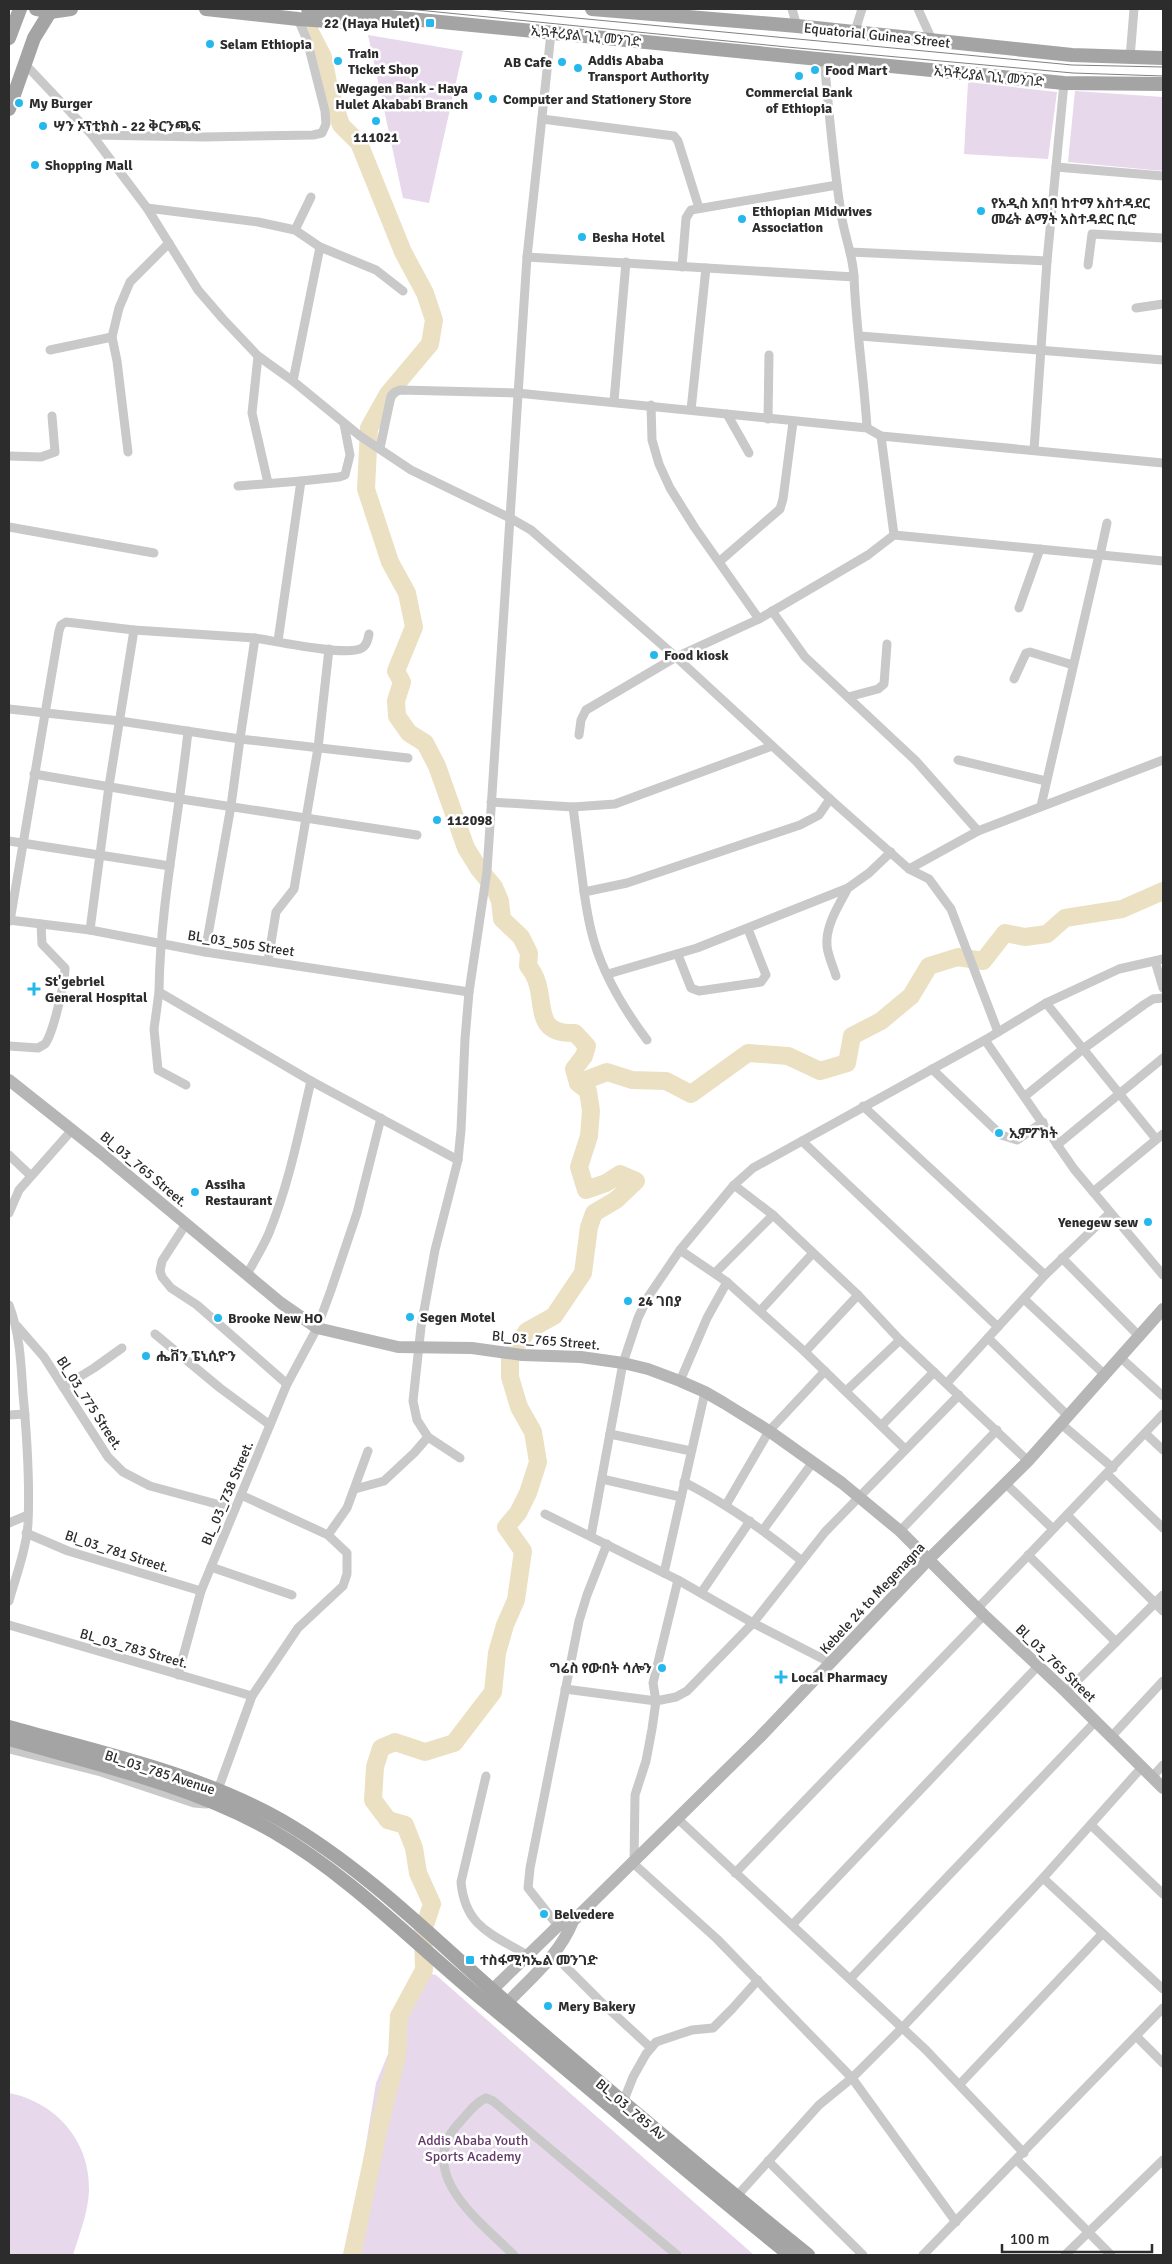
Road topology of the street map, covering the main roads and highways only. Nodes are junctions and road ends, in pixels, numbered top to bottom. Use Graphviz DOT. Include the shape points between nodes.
graph roads {
  1 [pos="20,9"];
  2 [pos="71,9"];
  3 [pos="206,9"];
  4 [pos="592,9"];
  5 [pos="43,10"];
  6 [pos="626,11"];
  7 [pos="304,16"];
  8 [pos="9,38"];
  9 [pos="1163,58"];
  10 [pos="1163,84"];
  11 [pos="9,109"];
  12 [pos="9,1727"];
  13 [pos="9,1739"];
  14 [pos="215,1796"];
  15 [pos="458,1959"];
  16 [pos="447,1969"];
  17 [pos="621,2107"];
  18 [pos="790,2255"];
  19 [pos="808,2255"];
  1 -- 8 [label="main road"];
  2 -- 5 [label="main road"];
  3 -- 7 [label="main road"];
  4 -- 6 [label="main road, Equatorial Guinea Street"];
  5 -- 11 [label="main road"];
  6 -- 9 [label="main road, Equatorial Guinea Street" via="1072,55"];
  7 -- 10 [label="main road, ኢኳቶሪያል ጊኒ መንገድ" via="356,14 1064,83"];
  12 -- 14 [label="main road, BL_03_785 Avenue" via="165,1770"];
  13 -- 14 [label="main road, BL_03_785 Avenue"];
  14 -- 15 [label="main road, BL_03_785 Avenue" via="279,1819 328,1850"];
  14 -- 16 [label="main road, BL_03_785 Avenue" via="298,1847 375,1904"];
  15 -- 17 [label="main road, BL_03_785 Av"];
  16 -- 17 [label="main road, BL_03_785 Av"];
  17 -- 18 [label="main road, BL_03_785 Av" via="666,2154"];
  17 -- 19 [label="main road, BL_03_785 Av"];
}
